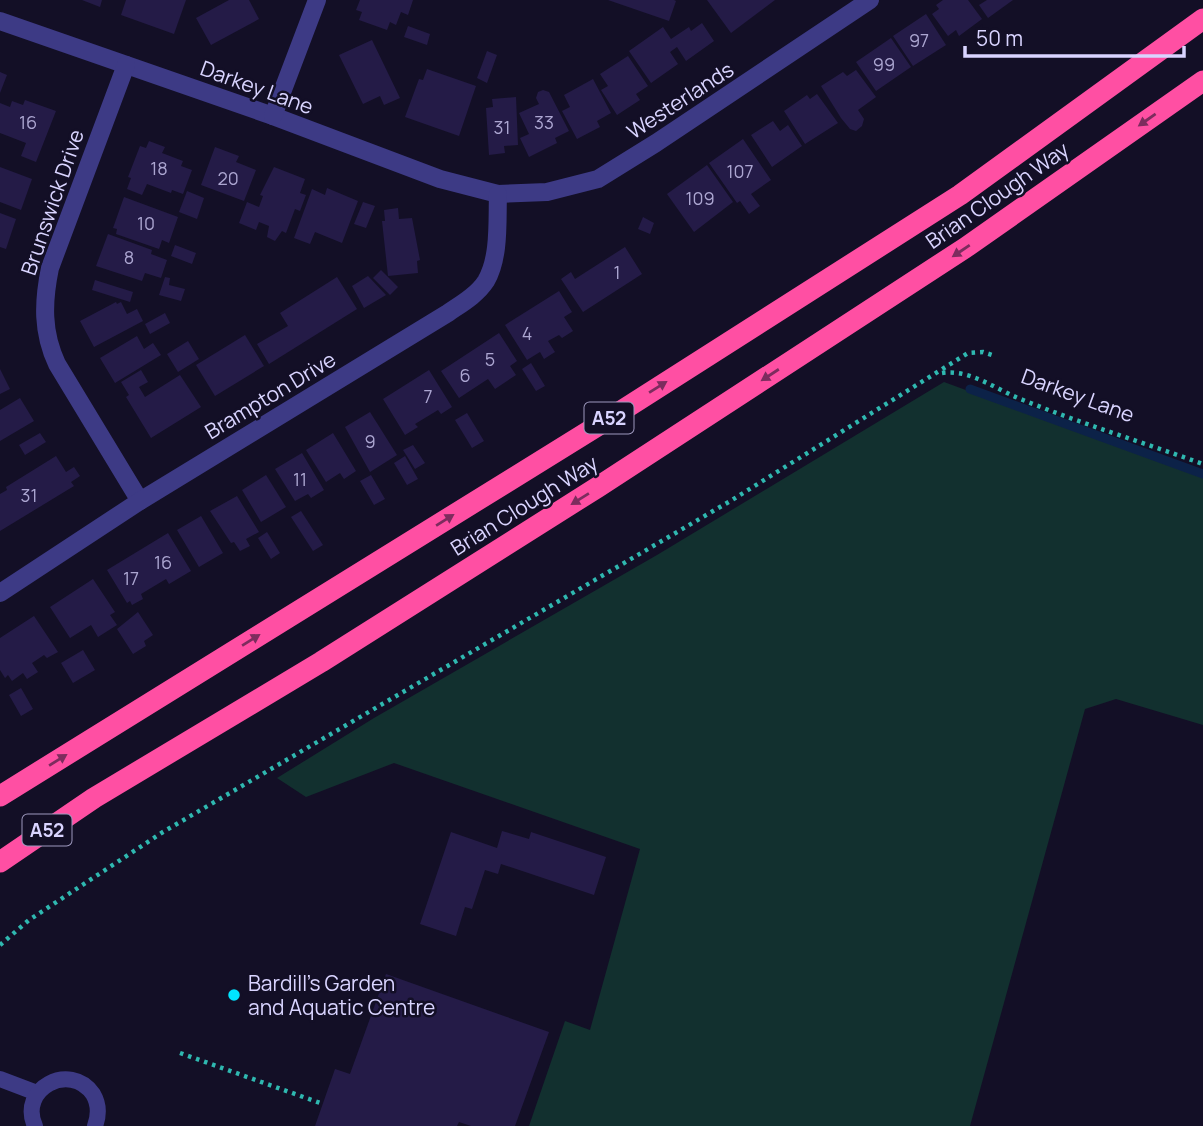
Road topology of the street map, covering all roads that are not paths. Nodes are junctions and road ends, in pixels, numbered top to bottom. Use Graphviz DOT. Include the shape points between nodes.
graph roads {
  1 [pos="317,0"];
  2 [pos="870,0"];
  3 [pos="1203,19"];
  4 [pos="0,21"];
  5 [pos="126,65"];
  6 [pos="1203,81"];
  7 [pos="273,116"];
  8 [pos="498,194"];
  9 [pos="140,501"];
  10 [pos="0,593"];
  11 [pos="0,796"];
  12 [pos="0,862"];
  13 [pos="0,1079"];
  14 [pos="37,1093"];
  15 [pos="35,1126"];
  16 [pos="94,1126"];
  1 -- 7 [label="street"];
  2 -- 8 [label="street, Westerlands" via="598,179 547,192"];
  11 -- 3 [label="highway, Brian Clough Way / A52, one-way" via="960,195"];
  4 -- 5 [label="street, Darkey Lane"];
  5 -- 7 [label="street, Darkey Lane"];
  5 -- 9 [label="street, Brunswick Drive" via="44,295 49,348"];
  6 -- 12 [label="highway, Brian Clough Way / A52, one-way" via="965,248 610,480 94,798"];
  7 -- 8 [label="street, Darkey Lane" via="440,179"];
  8 -- 9 [label="street, Brampton Drive" via="492,266 473,295"];
  9 -- 10 [label="street, Brampton Drive"];
  13 -- 14 [label="lane"];
  14 -- 15 [label="lane" via="31,1109"];
  14 -- 16 [label="lane" via="47,1083 61,1079 83,1084 96,1099"];
}
